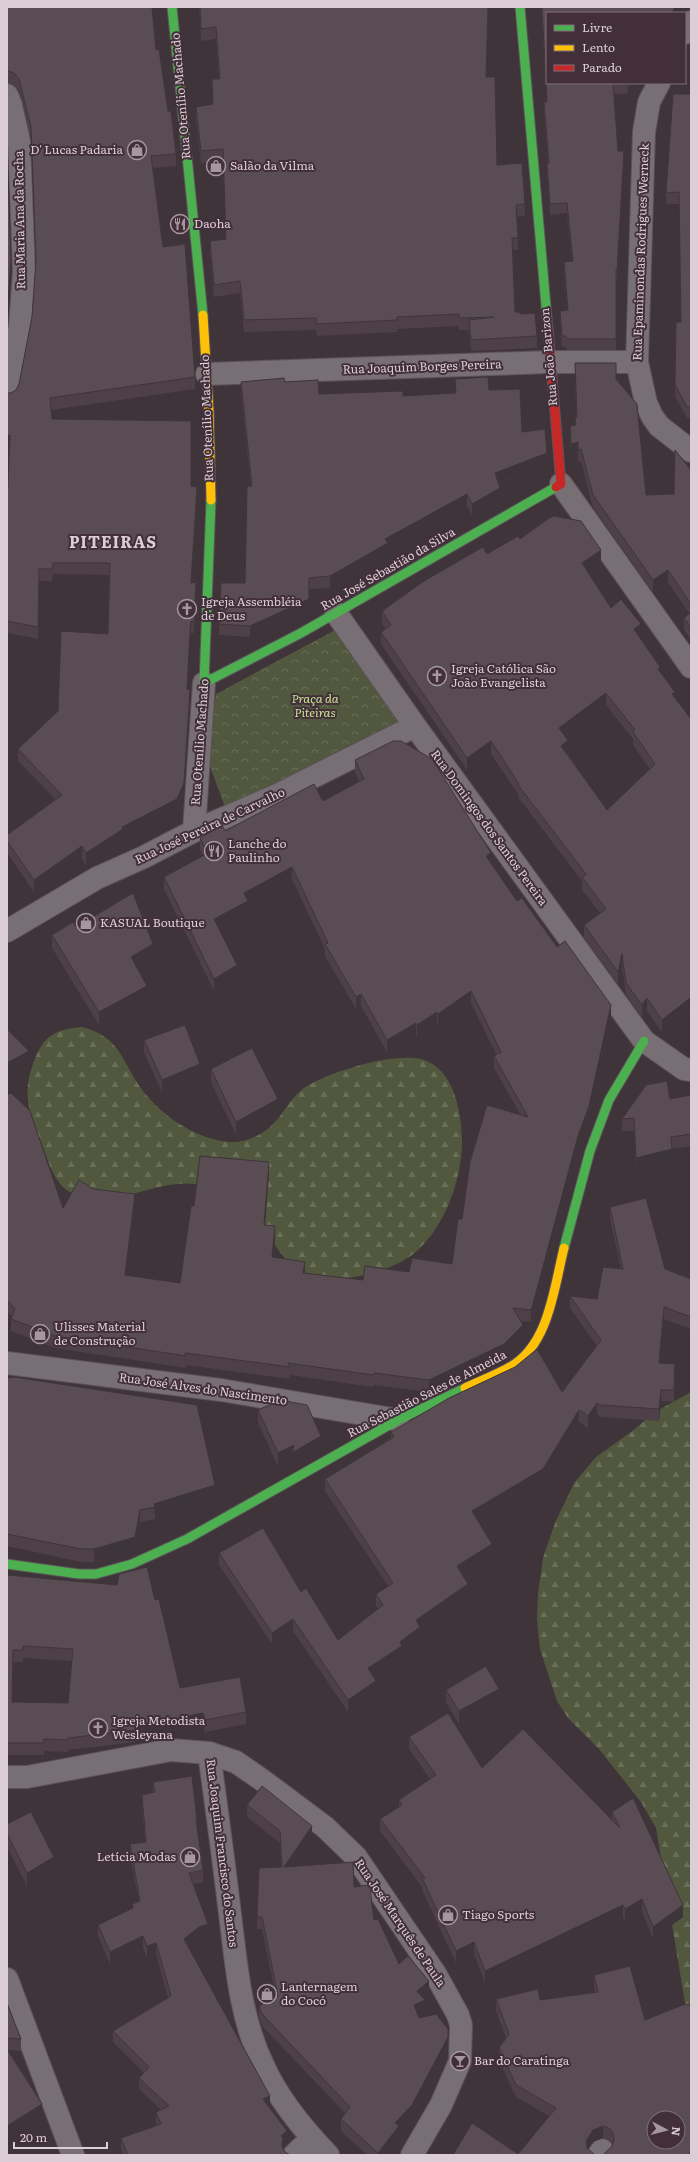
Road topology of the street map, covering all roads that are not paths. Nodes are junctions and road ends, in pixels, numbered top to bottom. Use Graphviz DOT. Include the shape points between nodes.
graph roads {
  1 [pos="172,7"];
  2 [pos="520,7"];
  3 [pos="691,22"];
  4 [pos="686,31"];
  5 [pos="658,84"];
  6 [pos="7,95"];
  7 [pos="549,362"];
  8 [pos="637,362"];
  9 [pos="207,374"];
  10 [pos="7,393"];
  11 [pos="691,451"];
  12 [pos="561,484"];
  13 [pos="336,613"];
  14 [pos="691,667"];
  15 [pos="204,683"];
  16 [pos="415,726"];
  17 [pos="194,831"];
  18 [pos="7,931"];
  19 [pos="644,1041"];
  20 [pos="691,1070"];
  21 [pos="7,1363"];
  22 [pos="398,1420"];
  23 [pos="7,1564"];
  24 [pos="209,1753"];
  25 [pos="7,1777"];
  26 [pos="7,1978"];
  27 [pos="312,2138"];
  28 [pos="73,2155"];
  29 [pos="294,2155"];
  30 [pos="328,2155"];
  31 [pos="412,2155"];
  1 -- 9 [label="street, Rua Otenílio Machado"];
  2 -- 7 [label="street, Rua João Barizon"];
  3 -- 4 [label="street"];
  5 -- 8 [label="street, Rua Epaminondas Rodrigues Werneck" via="649,102 644,132"];
  6 -- 10 [label="street, Rua Maria Ana da Rocha" via="19,141 24,271 20,326"];
  7 -- 8 [label="street, Rua Joaquim Borges Pereira"];
  7 -- 9 [label="street, Rua Joaquim Borges Pereira"];
  7 -- 12 [label="street, Rua João Barizon"];
  8 -- 11 [label="street, Rua Epaminondas Rodrigues Werneck" via="646,403 652,416 659,426"];
  9 -- 15 [label="street, Rua Otenílio Machado" via="211,585"];
  12 -- 13 [label="street, Rua José Sebastião da Silva"];
  12 -- 14 [label="street, Rua João Barizon"];
  13 -- 15 [label="street, Rua José Sebastião da Silva"];
  13 -- 16 [label="street, Rua Domingos dos Santos Pereira"];
  15 -- 17 [label="street, Rua Otenílio Machado"];
  16 -- 17 [label="street, Rua José Pereira de Carvalho" via="275,796"];
  16 -- 19 [label="street, Rua Domingos dos Santos Pereira"];
  17 -- 18 [label="street, Rua José Pereira de Carvalho" via="97,878"];
  19 -- 20 [label="street, Rua Domingos dos Santos Pereira"];
  19 -- 22 [label="street, Rua Sebastião Sales de Almeida" via="606,1108 590,1151 545,1320 530,1351 510,1367"];
  21 -- 22 [label="street, Rua José Alves do Nascimento" via="222,1390"];
  22 -- 23 [label="street, Rua Sebastião Sales de Almeida" via="181,1542 132,1564 96,1574"];
  24 -- 25 [label="street, Rua Joaquim Francisco do Santos" via="171,1750 27,1777"];
  24 -- 27 [label="street, Rua Joaquim Francisco do Santos" via="238,1984 247,2023 262,2065 279,2096"];
  24 -- 31 [label="street, Rua José Marquês de Paula" via="236,1762 341,1841 356,1857 436,1975 458,2015 462,2035 460,2061 441,2105"];
  26 -- 28 [label="street"];
  27 -- 29 [label="street"];
  27 -- 30 [label="street, Rua Joaquim Francisco do Santos"];
}
